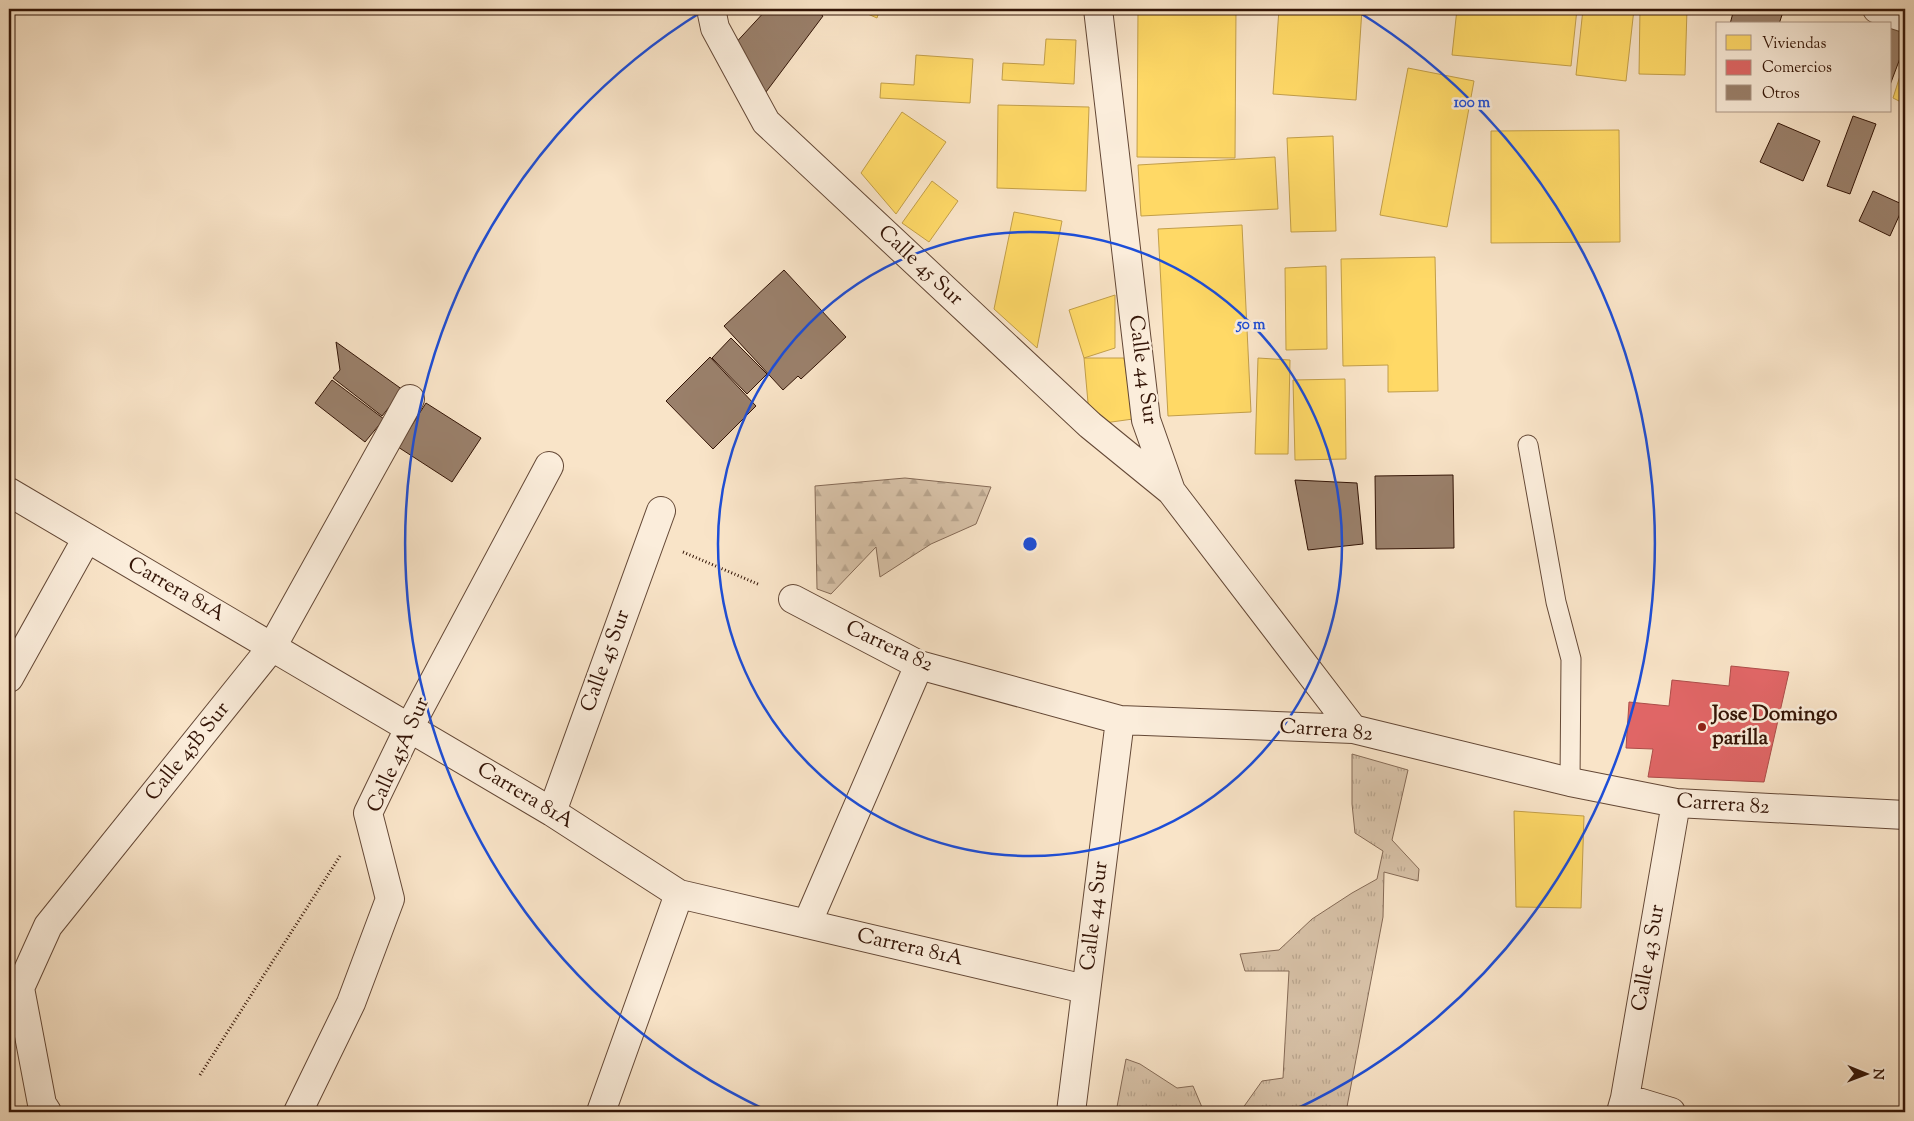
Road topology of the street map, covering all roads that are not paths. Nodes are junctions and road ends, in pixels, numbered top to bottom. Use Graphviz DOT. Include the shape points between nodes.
graph roads {
  1 [pos="711,9"];
  2 [pos="1098,9"];
  3 [pos="1877,9"];
  4 [pos="1905,18"];
  5 [pos="410,399"];
  6 [pos="1528,445"];
  7 [pos="549,466"];
  8 [pos="1171,491"];
  9 [pos="9,492"];
  10 [pos="661,511"];
  11 [pos="87,538"];
  12 [pos="793,599"];
  13 [pos="272,647"];
  14 [pos="919,665"];
  15 [pos="9,678"];
  16 [pos="1120,720"];
  17 [pos="409,728"];
  18 [pos="1353,729"];
  19 [pos="1570,782"];
  20 [pos="1676,803"];
  21 [pos="552,812"];
  22 [pos="1905,815"];
  23 [pos="680,894"];
  24 [pos="807,924"];
  25 [pos="1085,989"];
  26 [pos="1623,1105"];
  27 [pos="46,1112"];
  28 [pos="298,1112"];
  29 [pos="602,1112"];
  30 [pos="1071,1112"];
  31 [pos="1671,1112"];
  1 -- 8 [label="street, Calle 45 Sur" via="715,28 766,122 1090,425"];
  2 -- 8 [label="street, Calle 44 Sur" via="1146,420"];
  3 -- 4 [label="street"];
  5 -- 13 [label="street, Calle 45B Sur"];
  6 -- 19 [label="lane" via="1556,602 1570,659"];
  7 -- 17 [label="street, Calle 45A Sur"];
  8 -- 18 [label="street, Calle 44 Sur"];
  9 -- 11 [label="street, Carrera 81A"];
  10 -- 21 [label="street, Calle 45 Sur"];
  11 -- 13 [label="street, Carrera 81A"];
  11 -- 15 [label="street"];
  12 -- 14 [label="street, Carrera 82"];
  13 -- 17 [label="street, Carrera 81A"];
  13 -- 27 [label="street, Calle 45B Sur" via="48,926 20,988"];
  14 -- 16 [label="street, Carrera 82"];
  14 -- 24 [label="street"];
  16 -- 18 [label="street, Carrera 82"];
  16 -- 25 [label="street, Calle 44 Sur"];
  17 -- 21 [label="street, Carrera 81A"];
  17 -- 28 [label="street, Calle 45A Sur" via="368,813 390,900 351,1003"];
  18 -- 19 [label="street, Carrera 82"];
  19 -- 20 [label="street, Carrera 82"];
  20 -- 22 [label="street, Carrera 82"];
  20 -- 26 [label="street, Calle 43 Sur"];
  21 -- 23 [label="street, Carrera 81A"];
  23 -- 24 [label="street, Carrera 81A"];
  23 -- 29 [label="street"];
  24 -- 25 [label="street, Carrera 81A"];
  25 -- 30 [label="street, Calle 44 Sur"];
  26 -- 31 [label="street"];
}
